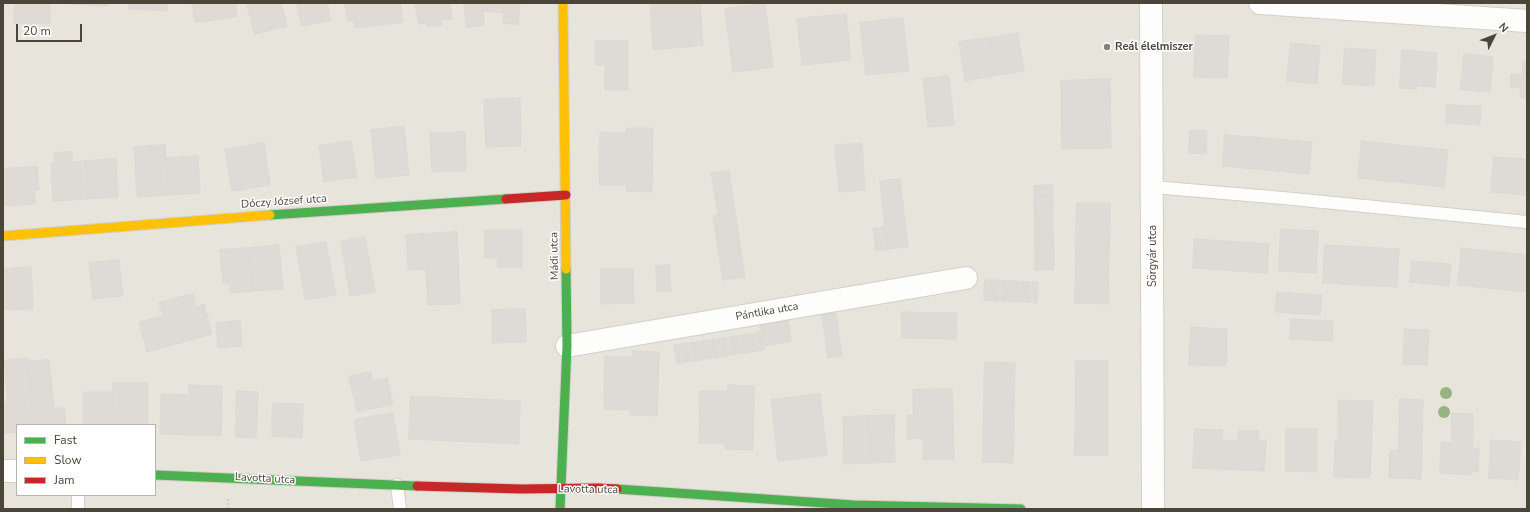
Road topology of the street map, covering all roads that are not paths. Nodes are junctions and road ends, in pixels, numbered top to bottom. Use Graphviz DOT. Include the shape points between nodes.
graph roads {
  1 [pos="563,3"];
  2 [pos="1151,3"];
  3 [pos="1260,3"];
  4 [pos="1527,21"];
  5 [pos="1153,187"];
  6 [pos="566,195"];
  7 [pos="1527,222"];
  8 [pos="3,236"];
  9 [pos="966,278"];
  10 [pos="568,346"];
  11 [pos="3,471"];
  12 [pos="16,471"];
  13 [pos="156,475"];
  14 [pos="397,485"];
  15 [pos="560,489"];
  16 [pos="78,496"];
  17 [pos="854,507"];
  18 [pos="78,509"];
  19 [pos="400,509"];
  20 [pos="560,509"];
  21 [pos="1021,509"];
  22 [pos="1154,509"];
  1 -- 6 [label="street, Mádi utca"];
  2 -- 5 [label="street, Sörgyár utca"];
  3 -- 4 [label="street"];
  5 -- 7 [label="lane"];
  5 -- 22 [label="street, Sörgyár utca"];
  6 -- 8 [label="street, Dóczy József utca" via="193,220"];
  6 -- 10 [label="street, Mádi utca"];
  9 -- 10 [label="street, Pántlika utca"];
  10 -- 15 [label="street, Mádi utca"];
  11 -- 12 [label="street"];
  13 -- 14 [label="street, Lavotta utca"];
  14 -- 15 [label="street, Lavotta utca"];
  14 -- 19 [label="lane"];
  15 -- 17 [label="street, Lavotta utca" via="598,488"];
  15 -- 20 [label="street, Mádi utca"];
  16 -- 18 [label="lane"];
  17 -- 21 [label="street, Lavotta utca"];
}
